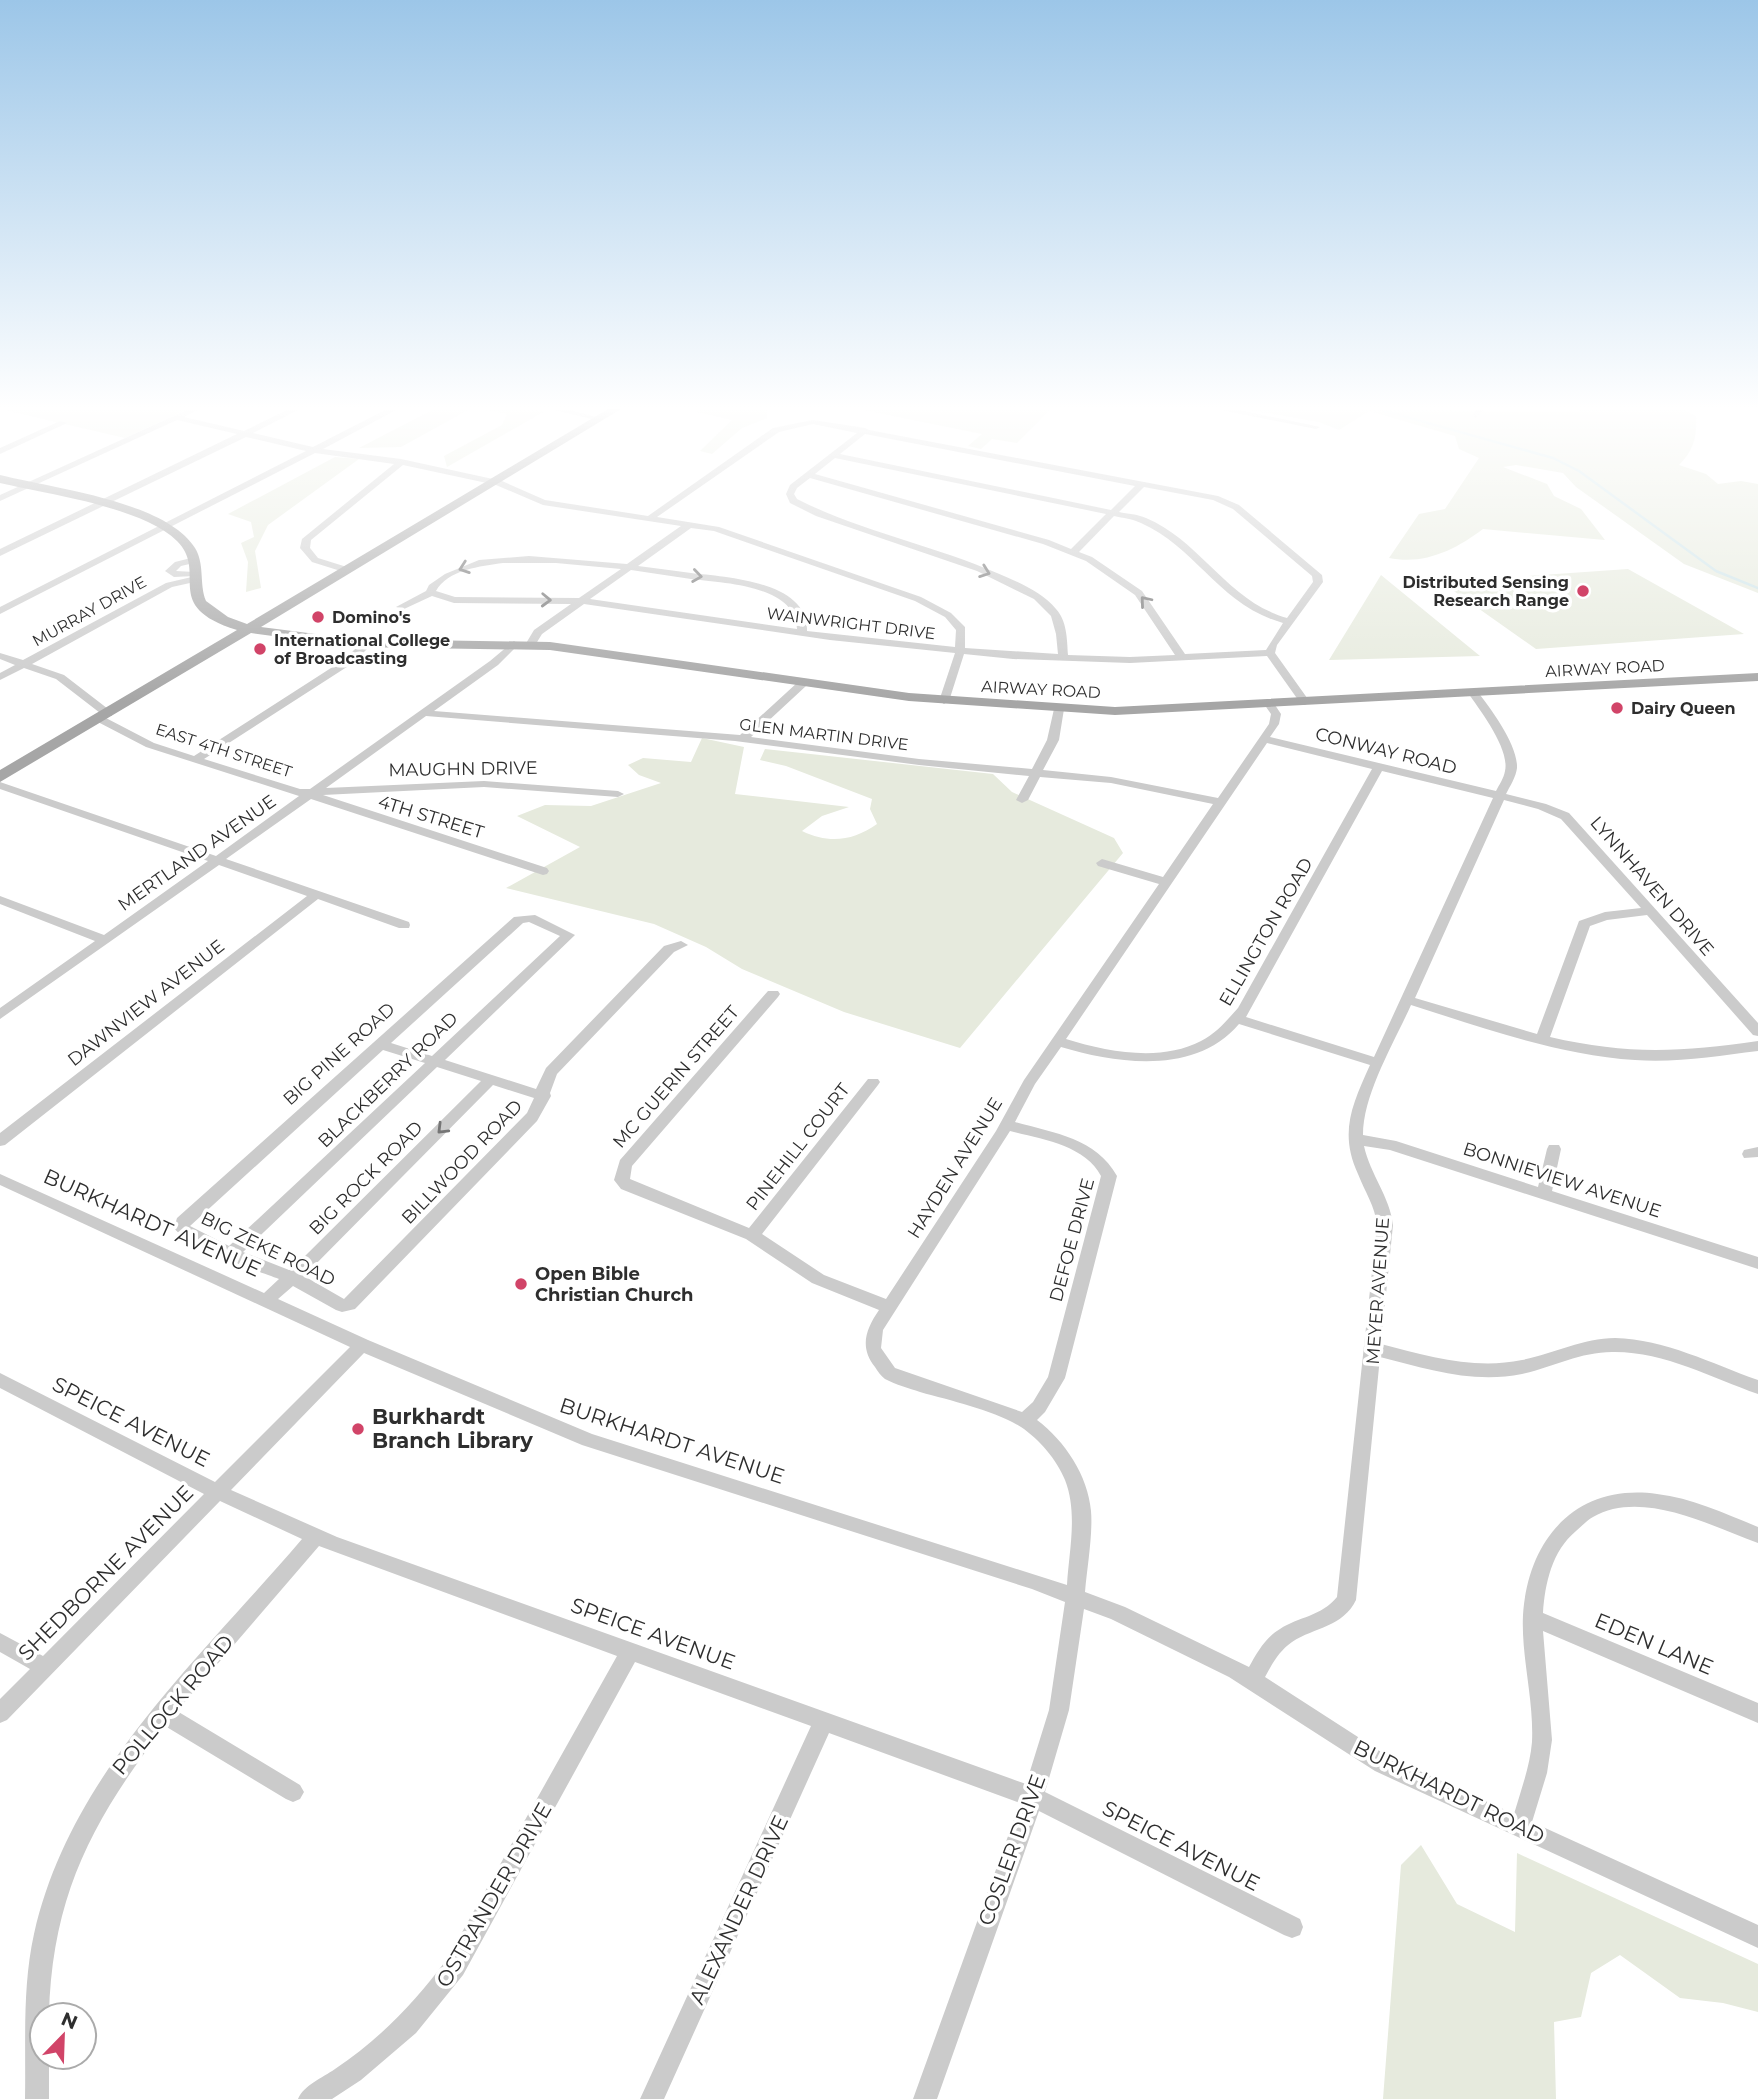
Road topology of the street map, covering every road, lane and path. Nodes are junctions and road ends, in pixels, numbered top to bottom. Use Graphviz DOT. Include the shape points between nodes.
graph roads {
  1 [pos="95,507"];
  2 [pos="105,507"];
  3 [pos="203,507"];
  4 [pos="346,507"];
  5 [pos="452,507"];
  6 [pos="576,507"];
  7 [pos="666,507"];
  8 [pos="804,507"];
  9 [pos="919,507"];
  10 [pos="1088,507"];
  11 [pos="1118,507"];
  12 [pos="1236,507"];
  13 [pos="1113,512"];
  14 [pos="650,518"];
  15 [pos="690,524"];
  16 [pos="164,527"];
  17 [pos="1073,552"];
  18 [pos="0,553"];
  19 [pos="629,567"];
  20 [pos="347,570"];
  21 [pos="196,571"];
  22 [pos="430,593"];
  23 [pos="582,601"];
  24 [pos="401,607"];
  25 [pos="0,611"];
  26 [pos="1290,622"];
  27 [pos="249,628"];
  28 [pos="802,633"];
  29 [pos="365,645"];
  30 [pos="522,645"];
  31 [pos="960,652"];
  32 [pos="1270,653"];
  33 [pos="0,656"];
  34 [pos="1063,658"];
  35 [pos="1182,658"];
  36 [pos="26,664"];
  37 [pos="0,677"];
  38 [pos="1758,677"];
  39 [pos="802,684"];
  40 [pos="1473,693"];
  41 [pos="944,701"];
  42 [pos="1305,702"];
  43 [pos="1269,704"];
  44 [pos="1059,709"];
  45 [pos="423,713"];
  46 [pos="104,716"];
  47 [pos="741,739"];
  48 [pos="1264,739"];
  49 [pos="195,760"];
  50 [pos="1379,767"];
  51 [pos="1038,773"];
  52 [pos="0,778"];
  53 [pos="0,785"];
  54 [pos="309,794"];
  55 [pos="618,794"];
  56 [pos="1500,796"];
  57 [pos="1022,800"];
  58 [pos="1219,802"];
  59 [pos="217,861"];
  60 [pos="1102,863"];
  61 [pos="543,870"];
  62 [pos="1166,882"];
  63 [pos="317,895"];
  64 [pos="0,900"];
  65 [pos="1651,911"];
  66 [pos="404,925"];
  67 [pos="568,933"];
  68 [pos="105,940"];
  69 [pos="681,945"];
  70 [pos="773,994"];
  71 [pos="1408,1000"];
  72 [pos="0,1015"];
  73 [pos="1238,1019"];
  74 [pos="1758,1032"];
  75 [pos="1542,1039"];
  76 [pos="1057,1041"];
  77 [pos="379,1044"];
  78 [pos="1758,1046"];
  79 [pos="433,1062"];
  80 [pos="1378,1063"];
  81 [pos="489,1080"];
  82 [pos="873,1082"];
  83 [pos="544,1096"];
  84 [pos="1007,1125"];
  85 [pos="1354,1139"];
  86 [pos="0,1141"];
  87 [pos="1554,1149"];
  88 [pos="0,1179"];
  89 [pos="1544,1194"];
  90 [pos="181,1223"];
  91 [pos="752,1235"];
  92 [pos="231,1254"];
  93 [pos="1758,1263"];
  94 [pos="292,1278"];
  95 [pos="266,1301"];
  96 [pos="342,1306"];
  97 [pos="889,1307"];
  98 [pos="362,1345"];
  99 [pos="1375,1349"];
  100 [pos="0,1380"];
  101 [pos="1758,1387"];
  102 [pos="1025,1421"];
  103 [pos="218,1492"];
  104 [pos="1758,1535"];
  105 [pos="316,1536"];
  106 [pos="1073,1595"];
  107 [pos="1533,1618"];
  108 [pos="0,1642"];
  109 [pos="631,1650"];
  110 [pos="45,1667"];
  111 [pos="1252,1680"];
  112 [pos="0,1713"];
  113 [pos="161,1713"];
  114 [pos="1758,1713"];
  115 [pos="824,1720"];
  116 [pos="293,1792"];
  117 [pos="1033,1797"];
  118 [pos="1520,1828"];
  119 [pos="1292,1927"];
  120 [pos="1758,1937"];
  121 [pos="37,2099"];
  122 [pos="310,2099"];
  123 [pos="652,2099"];
  124 [pos="925,2099"];
  1 -- 18 [label="street"];
  2 -- 16 [label="main road"];
  3 -- 16 [label="street"];
  4 -- 20 [label="street" via="307,539 305,548 309,556"];
  5 -- 20 [label="main road"];
  6 -- 14 [label="street"];
  7 -- 14 [label="street"];
  8 -- 34 [label="street, one-way" via="1002,578 1038,597 1057,618"];
  9 -- 17 [label="street"];
  10 -- 13 [label="street"];
  11 -- 13 [label="street"];
  12 -- 26 [label="street" via="1314,569 1318,582"];
  13 -- 17 [label="street"];
  13 -- 26 [label="street" via="1155,525 1251,610"];
  14 -- 15 [label="street"];
  15 -- 19 [label="street, MERTLAND AVENUE"];
  15 -- 31 [label="street" via="741,536 929,604 957,624 962,637"];
  16 -- 21 [label="main road" via="188,546"];
  16 -- 25 [label="street"];
  35 -- 17 [label="street, one-way" via="1139,593 1114,573"];
  19 -- 22 [label="street, one-way" via="486,562 453,572"];
  19 -- 23 [label="street, MERTLAND AVENUE"];
  19 -- 28 [label="street, one-way" via="766,589 795,608"];
  20 -- 27 [label="main road"];
  21 -- 27 [label="main road, AIRWAY ROAD" via="196,599 205,610"];
  21 -- 36 [label="street, MURRAY DRIVE"];
  22 -- 23 [label="street, WAINWRIGHT DRIVE, one-way" via="454,600"];
  22 -- 24 [label="street"];
  23 -- 28 [label="street, WAINWRIGHT DRIVE"];
  23 -- 30 [label="street, MERTLAND AVENUE"];
  26 -- 32 [label="street"];
  27 -- 29 [label="main road, AIRWAY ROAD"];
  27 -- 46 [label="main road"];
  28 -- 31 [label="street, WAINWRIGHT DRIVE"];
  29 -- 30 [label="main road, AIRWAY ROAD"];
  29 -- 49 [label="street" via="349,662"];
  30 -- 39 [label="main road, AIRWAY ROAD"];
  30 -- 45 [label="street, MERTLAND AVENUE"];
  31 -- 34 [label="street, WAINWRIGHT DRIVE"];
  31 -- 41 [label="street"];
  32 -- 35 [label="street, WAINWRIGHT DRIVE"];
  32 -- 42 [label="street"];
  33 -- 36 [label="street, EAST 4TH STREET"];
  34 -- 35 [label="street, WAINWRIGHT DRIVE"];
  36 -- 37 [label="street, MURRAY DRIVE"];
  36 -- 46 [label="street, EAST 4TH STREET" via="60,677"];
  38 -- 40 [label="main road, AIRWAY ROAD"];
  39 -- 41 [label="main road, AIRWAY ROAD"];
  39 -- 47 [label="street"];
  40 -- 42 [label="main road, AIRWAY ROAD"];
  40 -- 56 [label="street" via="1510,759 1511,771"];
  41 -- 44 [label="main road, AIRWAY ROAD"];
  42 -- 43 [label="main road, AIRWAY ROAD"];
  43 -- 44 [label="main road, AIRWAY ROAD" via="1137,711"];
  43 -- 48 [label="street, HAYDEN AVENUE" via="1276,719"];
  44 -- 51 [label="street" via="1057,728"];
  45 -- 47 [label="street, GLEN MARTIN DRIVE"];
  45 -- 54 [label="street, MERTLAND AVENUE"];
  46 -- 49 [label="street, EAST 4TH STREET" via="137,739"];
  46 -- 52 [label="main road"];
  47 -- 51 [label="street, GLEN MARTIN DRIVE"];
  48 -- 50 [label="street, CONWAY ROAD"];
  48 -- 58 [label="street, HAYDEN AVENUE"];
  49 -- 54 [label="street, EAST 4TH STREET"];
  50 -- 56 [label="street, CONWAY ROAD"];
  50 -- 73 [label="street, ELLINGTON ROAD"];
  51 -- 57 [label="street"];
  51 -- 58 [label="street, GLEN MARTIN DRIVE" via="1142,784"];
  53 -- 59 [label="street"];
  54 -- 55 [label="street, MAUGHN DRIVE" via="474,784"];
  54 -- 59 [label="street, MERTLAND AVENUE"];
  54 -- 61 [label="street, 4TH STREET"];
  56 -- 65 [label="street, LYNNHAVEN DRIVE" via="1565,816"];
  56 -- 71 [label="street"];
  58 -- 62 [label="street, HAYDEN AVENUE"];
  59 -- 63 [label="street"];
  59 -- 68 [label="street, MERTLAND AVENUE"];
  60 -- 62 [label="street"];
  62 -- 76 [label="street, HAYDEN AVENUE"];
  63 -- 66 [label="street"];
  63 -- 86 [label="street, DAWNVIEW AVENUE"];
  64 -- 68 [label="street"];
  65 -- 74 [label="street, LYNNHAVEN DRIVE"];
  65 -- 75 [label="street" via="1605,916 1584,924"];
  67 -- 77 [label="street, BIG PINE ROAD" via="525,918"];
  67 -- 79 [label="street, BLACKBERRY ROAD" via="568,938"];
  68 -- 72 [label="street, MERTLAND AVENUE"];
  69 -- 83 [label="street, BILLWOOD ROAD" via="669,950 551,1071"];
  70 -- 91 [label="street, MC GUERIN STREET" via="625,1164 621,1175 630,1187"];
  71 -- 75 [label="street"];
  71 -- 80 [label="street"];
  73 -- 76 [label="street, ELLINGTON ROAD" via="1207,1043 1167,1055 1107,1055"];
  73 -- 80 [label="street"];
  75 -- 78 [label="street" via="1589,1049 1669,1056"];
  76 -- 84 [label="street, HAYDEN AVENUE"];
  77 -- 79 [label="street"];
  77 -- 90 [label="street, BIG PINE ROAD"];
  79 -- 81 [label="street"];
  79 -- 92 [label="street, BLACKBERRY ROAD"];
  80 -- 85 [label="street" via="1355,1122"];
  81 -- 83 [label="street"];
  81 -- 94 [label="street, BIG ROCK ROAD, one-way"];
  82 -- 91 [label="street, PINEHILL COURT"];
  83 -- 96 [label="street, BILLWOOD ROAD" via="532,1117 475,1177 353,1303"];
  84 -- 97 [label="street, HAYDEN AVENUE"];
  84 -- 102 [label="street, DEFOE DRIVE" via="1089,1152 1102,1161 1109,1176 1056,1378"];
  85 -- 89 [label="street, BONNIEVIEW AVENUE" via="1391,1145"];
  85 -- 99 [label="street, MEYER AVENUE" via="1385,1215"];
  87 -- 89 [label="street"];
  88 -- 95 [label="street, BURKHARDT AVENUE"];
  89 -- 93 [label="street, BONNIEVIEW AVENUE"];
  90 -- 92 [label="street, BIG ZEKE ROAD" via="191,1234"];
  91 -- 97 [label="street" via="818,1279"];
  92 -- 94 [label="street, BIG ZEKE ROAD"];
  94 -- 95 [label="street, BIG ROCK ROAD"];
  94 -- 96 [label="street, BIG ZEKE ROAD"];
  95 -- 98 [label="street, BURKHARDT AVENUE"];
  97 -- 102 [label="street, HAYDEN AVENUE" via="875,1329 873,1348 881,1366 904,1380 980,1402"];
  98 -- 103 [label="street, SHEDBORNE AVENUE"];
  98 -- 106 [label="street, BURKHARDT AVENUE" via="588,1440"];
  99 -- 101 [label="street" via="1434,1364 1490,1371 1530,1365 1581,1348 1626,1346"];
  99 -- 111 [label="street, MEYER AVENUE" via="1346,1600 1332,1616 1283,1637"];
  100 -- 103 [label="street, SPEICE AVENUE"];
  102 -- 106 [label="street, HAYDEN AVENUE" via="1062,1457 1080,1496 1082,1536"];
  103 -- 105 [label="street, SPEICE AVENUE"];
  103 -- 110 [label="street, SHEDBORNE AVENUE"];
  104 -- 107 [label="street" via="1651,1500 1597,1505 1572,1522 1548,1553 1535,1590"];
  105 -- 109 [label="street, SPEICE AVENUE"];
  105 -- 113 [label="street, POLLOCK ROAD"];
  106 -- 111 [label="street, BURKHARDT ROAD"];
  106 -- 117 [label="street, COSLER DRIVE" via="1068,1667"];
  107 -- 114 [label="street, EDEN LANE"];
  107 -- 118 [label="street" via="1542,1742"];
  108 -- 110 [label="street"];
  109 -- 115 [label="street, SPEICE AVENUE"];
  109 -- 122 [label="street, OSTRANDER DRIVE" via="436,1996 378,2055"];
  110 -- 112 [label="street, SHEDBORNE AVENUE"];
  111 -- 118 [label="street, BURKHARDT ROAD" via="1382,1764"];
  113 -- 116 [label="street"];
  113 -- 121 [label="street, POLLOCK ROAD" via="87,1819 53,1902 40,1971"];
  115 -- 117 [label="street, SPEICE AVENUE"];
  115 -- 123 [label="street, ALEXANDER DRIVE"];
  117 -- 119 [label="street, SPEICE AVENUE"];
  117 -- 124 [label="street, COSLER DRIVE"];
  118 -- 120 [label="street, BURKHARDT ROAD"];
}
